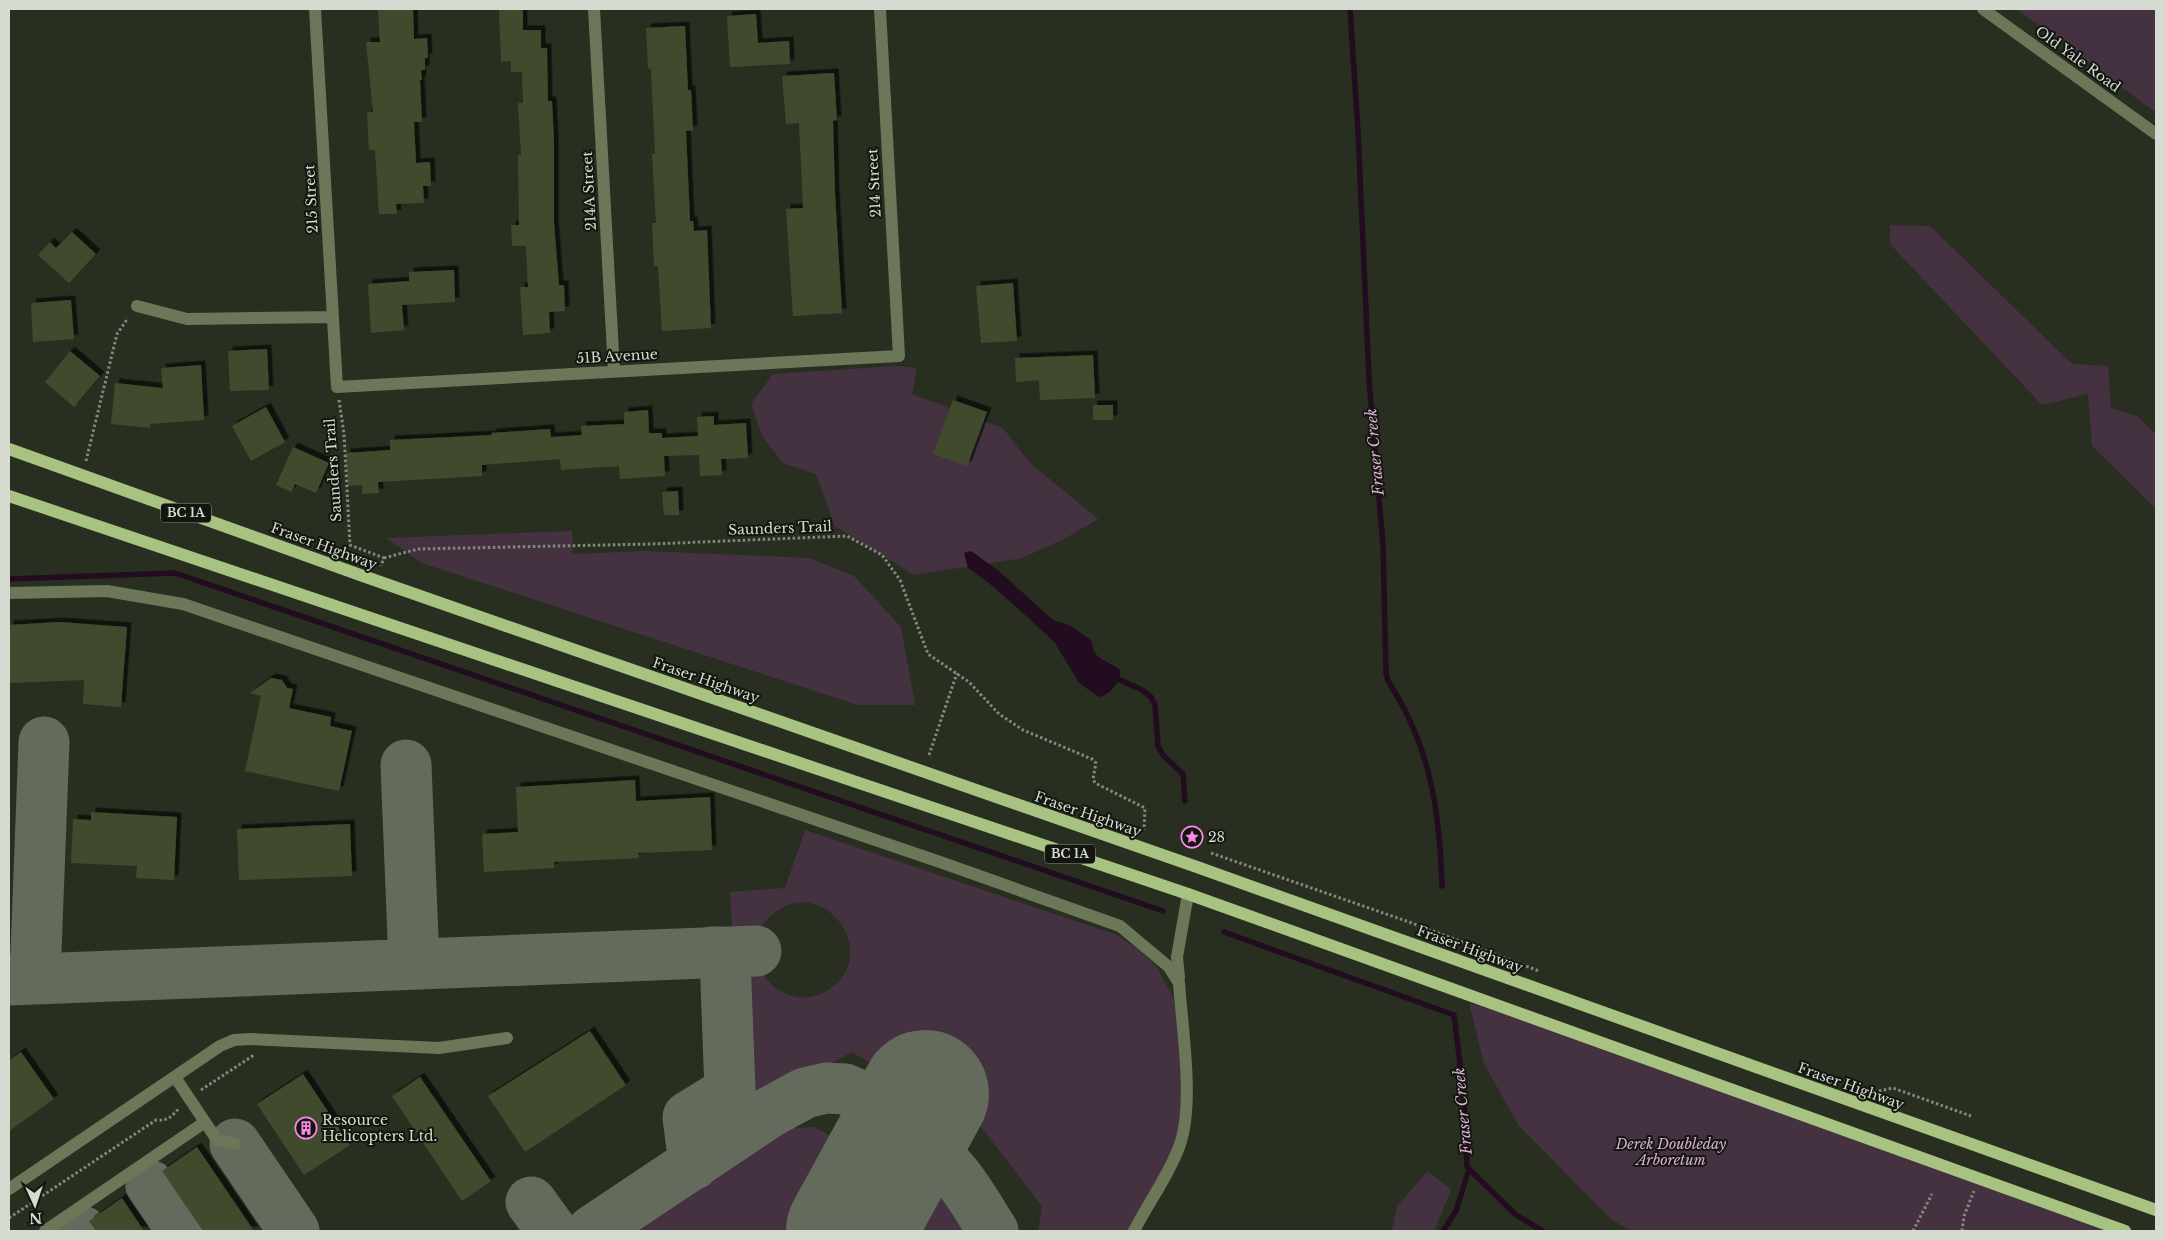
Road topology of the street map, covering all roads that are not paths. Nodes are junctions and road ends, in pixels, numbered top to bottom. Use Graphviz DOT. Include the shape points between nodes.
graph roads {
  1 [pos="315,9"];
  2 [pos="594,9"];
  3 [pos="880,9"];
  4 [pos="1982,9"];
  5 [pos="2156,134"];
  6 [pos="137,306"];
  7 [pos="333,317"];
  8 [pos="899,356"];
  9 [pos="614,371"];
  10 [pos="337,387"];
  11 [pos="9,449"];
  12 [pos="9,496"];
  13 [pos="9,593"];
  14 [pos="1188,894"];
  15 [pos="1179,983"];
  16 [pos="507,1038"];
  17 [pos="175,1076"];
  18 [pos="205,1122"];
  19 [pos="235,1144"];
  20 [pos="9,1189"];
  21 [pos="2156,1210"];
  22 [pos="44,1231"];
  23 [pos="1134,1231"];
  24 [pos="2124,1231"];
  1 -- 7 [label="street, 215 Street"];
  2 -- 9 [label="street, 214A Street"];
  3 -- 8 [label="street, 214 Street"];
  4 -- 5 [label="street, Old Yale Road"];
  6 -- 7 [label="street" via="187,319"];
  7 -- 10 [label="street, 215 Street"];
  8 -- 9 [label="street, 51B Avenue"];
  9 -- 10 [label="street, 51B Avenue"];
  11 -- 21 [label="main road, Fraser Highway / BC 1A" via="373,580 1197,867"];
  12 -- 14 [label="main road, BC 1A"];
  13 -- 15 [label="street" via="107,590 183,604 1120,926 1169,966"];
  14 -- 15 [label="street" via="1177,957"];
  14 -- 24 [label="main road, BC 1A"];
  15 -- 23 [label="street" via="1188,1111 1185,1129 1166,1175"];
  16 -- 17 [label="street" via="440,1048 251,1038 220,1046"];
  17 -- 18 [label="street"];
  17 -- 20 [label="street"];
  18 -- 19 [label="street" via="217,1140"];
  18 -- 22 [label="street"];
}
